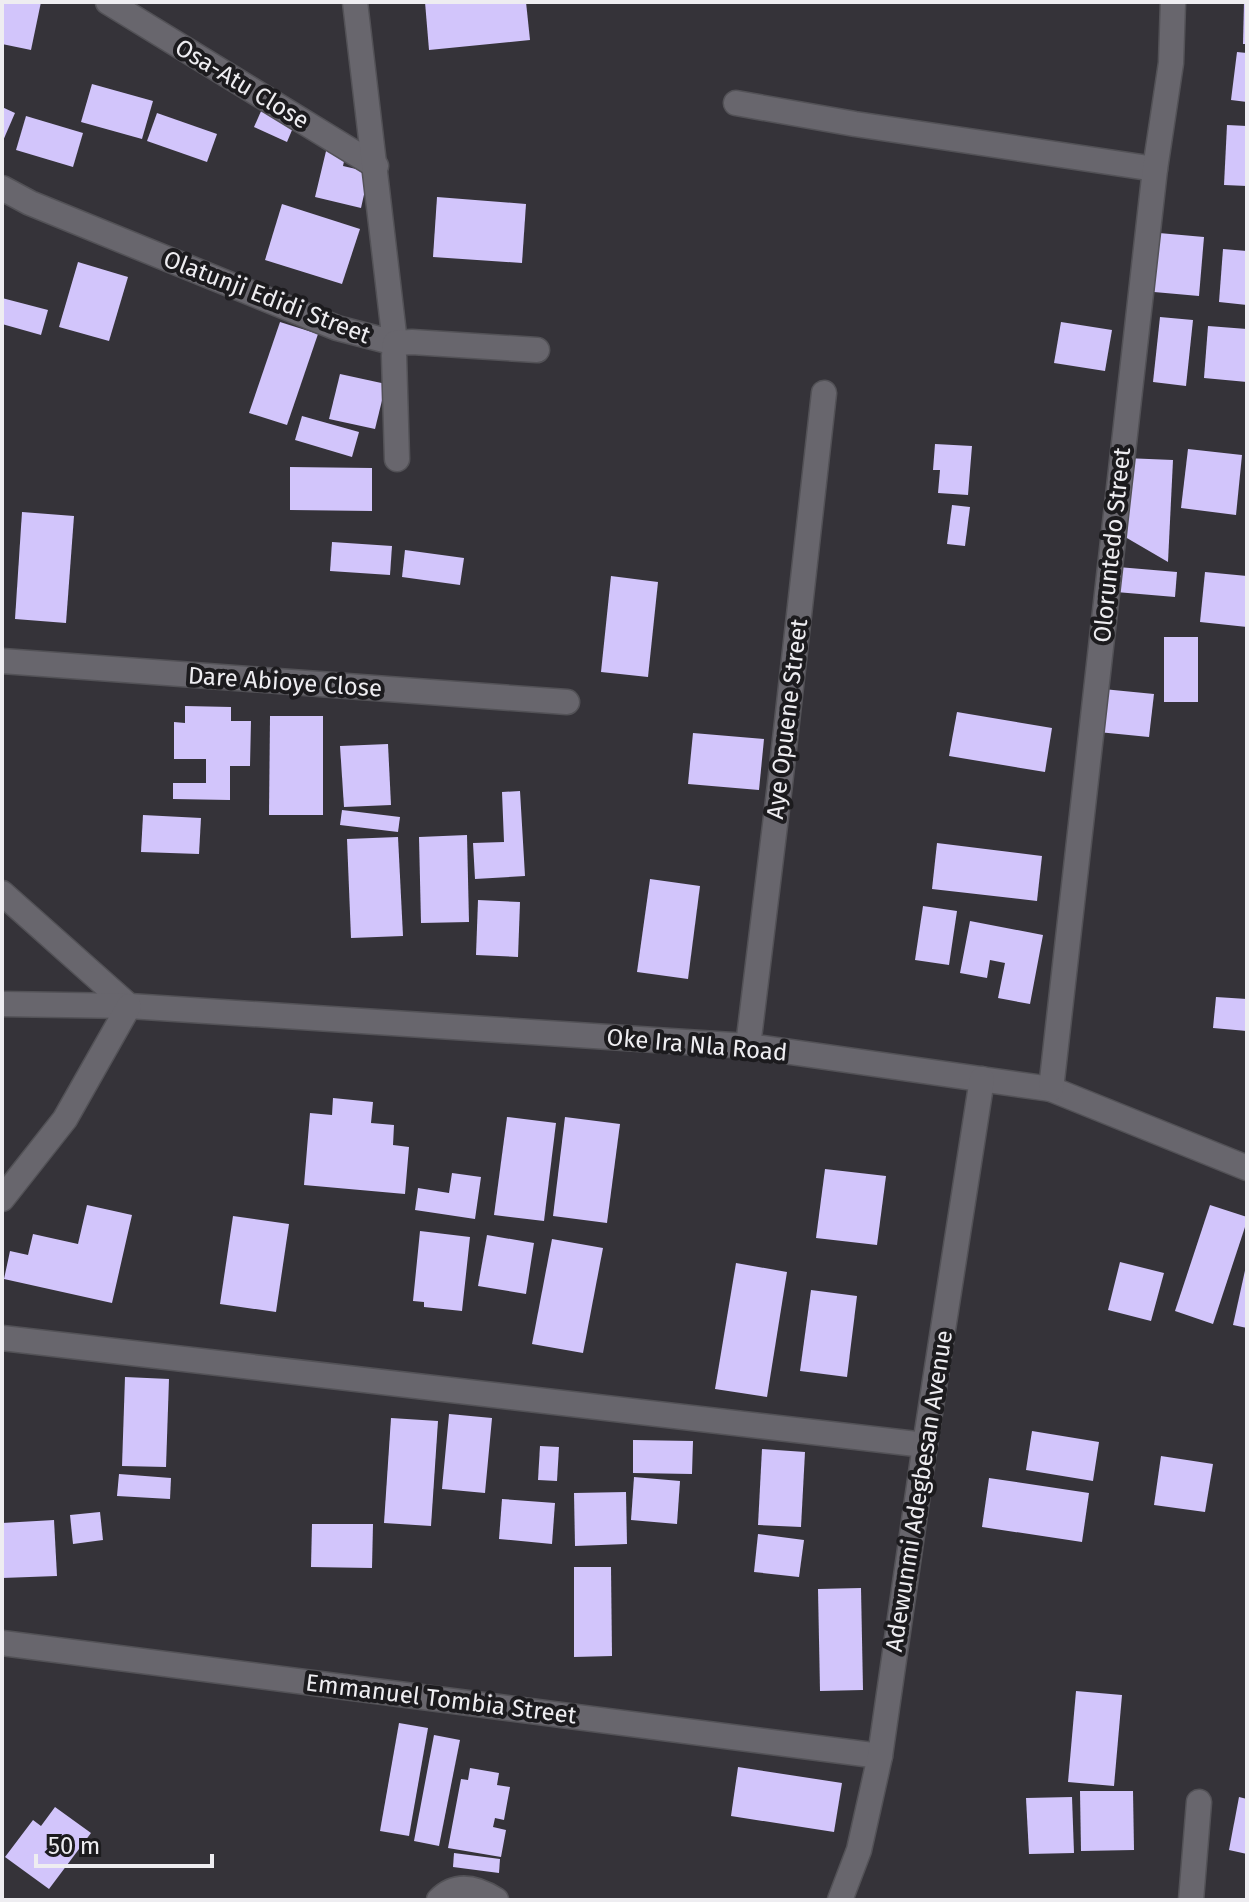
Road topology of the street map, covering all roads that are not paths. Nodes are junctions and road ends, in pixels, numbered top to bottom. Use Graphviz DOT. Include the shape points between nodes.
graph roads {
  1 [pos="108,2"];
  2 [pos="355,2"];
  3 [pos="1173,2"];
  4 [pos="736,103"];
  5 [pos="376,166"];
  6 [pos="1155,169"];
  7 [pos="2,188"];
  8 [pos="395,343"];
  9 [pos="537,350"];
  10 [pos="824,393"];
  11 [pos="397,459"];
  12 [pos="2,661"];
  13 [pos="567,702"];
  14 [pos="2,893"];
  15 [pos="2,1004"];
  16 [pos="129,1006"];
  17 [pos="748,1046"];
  18 [pos="982,1079"];
  19 [pos="1051,1089"];
  20 [pos="1247,1168"];
  21 [pos="2,1199"];
  22 [pos="2,1338"];
  23 [pos="925,1445"];
  24 [pos="2,1643"];
  25 [pos="880,1756"];
  26 [pos="1199,1802"];
  27 [pos="439,1900"];
  28 [pos="496,1900"];
  29 [pos="840,1900"];
  30 [pos="1191,1900"];
  1 -- 5 [label="street, Osa-Atu Close"];
  2 -- 5 [label="street, Olatunji Edidi Street"];
  3 -- 6 [label="street, Oloruntedo Street" via="1171,63"];
  4 -- 6 [label="street"];
  5 -- 8 [label="street, Olatunji Edidi Street"];
  6 -- 19 [label="street, Oloruntedo Street"];
  7 -- 8 [label="street, Olatunji Edidi Street" via="337,328"];
  8 -- 9 [label="street"];
  8 -- 11 [label="street"];
  10 -- 17 [label="street, Aye Opuene Street"];
  12 -- 13 [label="street, Dare Abioye Close"];
  14 -- 16 [label="street"];
  15 -- 16 [label="street, Oke Ira Nla Road"];
  16 -- 17 [label="street, Oke Ira Nla Road"];
  16 -- 21 [label="street" via="65,1119"];
  17 -- 18 [label="street, Oke Ira Nla Road"];
  18 -- 19 [label="street, Oke Ira Nla Road"];
  18 -- 23 [label="street, Adewunmi Adegbesan Avenue"];
  19 -- 20 [label="street, Oke Ira Nla Road"];
  22 -- 23 [label="street"];
  23 -- 25 [label="street, Adewunmi Adegbesan Avenue"];
  24 -- 25 [label="street, Emmanuel Tombia Street"];
  25 -- 29 [label="street, Adewunmi Adegbesan Avenue" via="859,1850"];
  26 -- 30 [label="street"];
  27 -- 28 [label="street" via="467,1887"];
}
